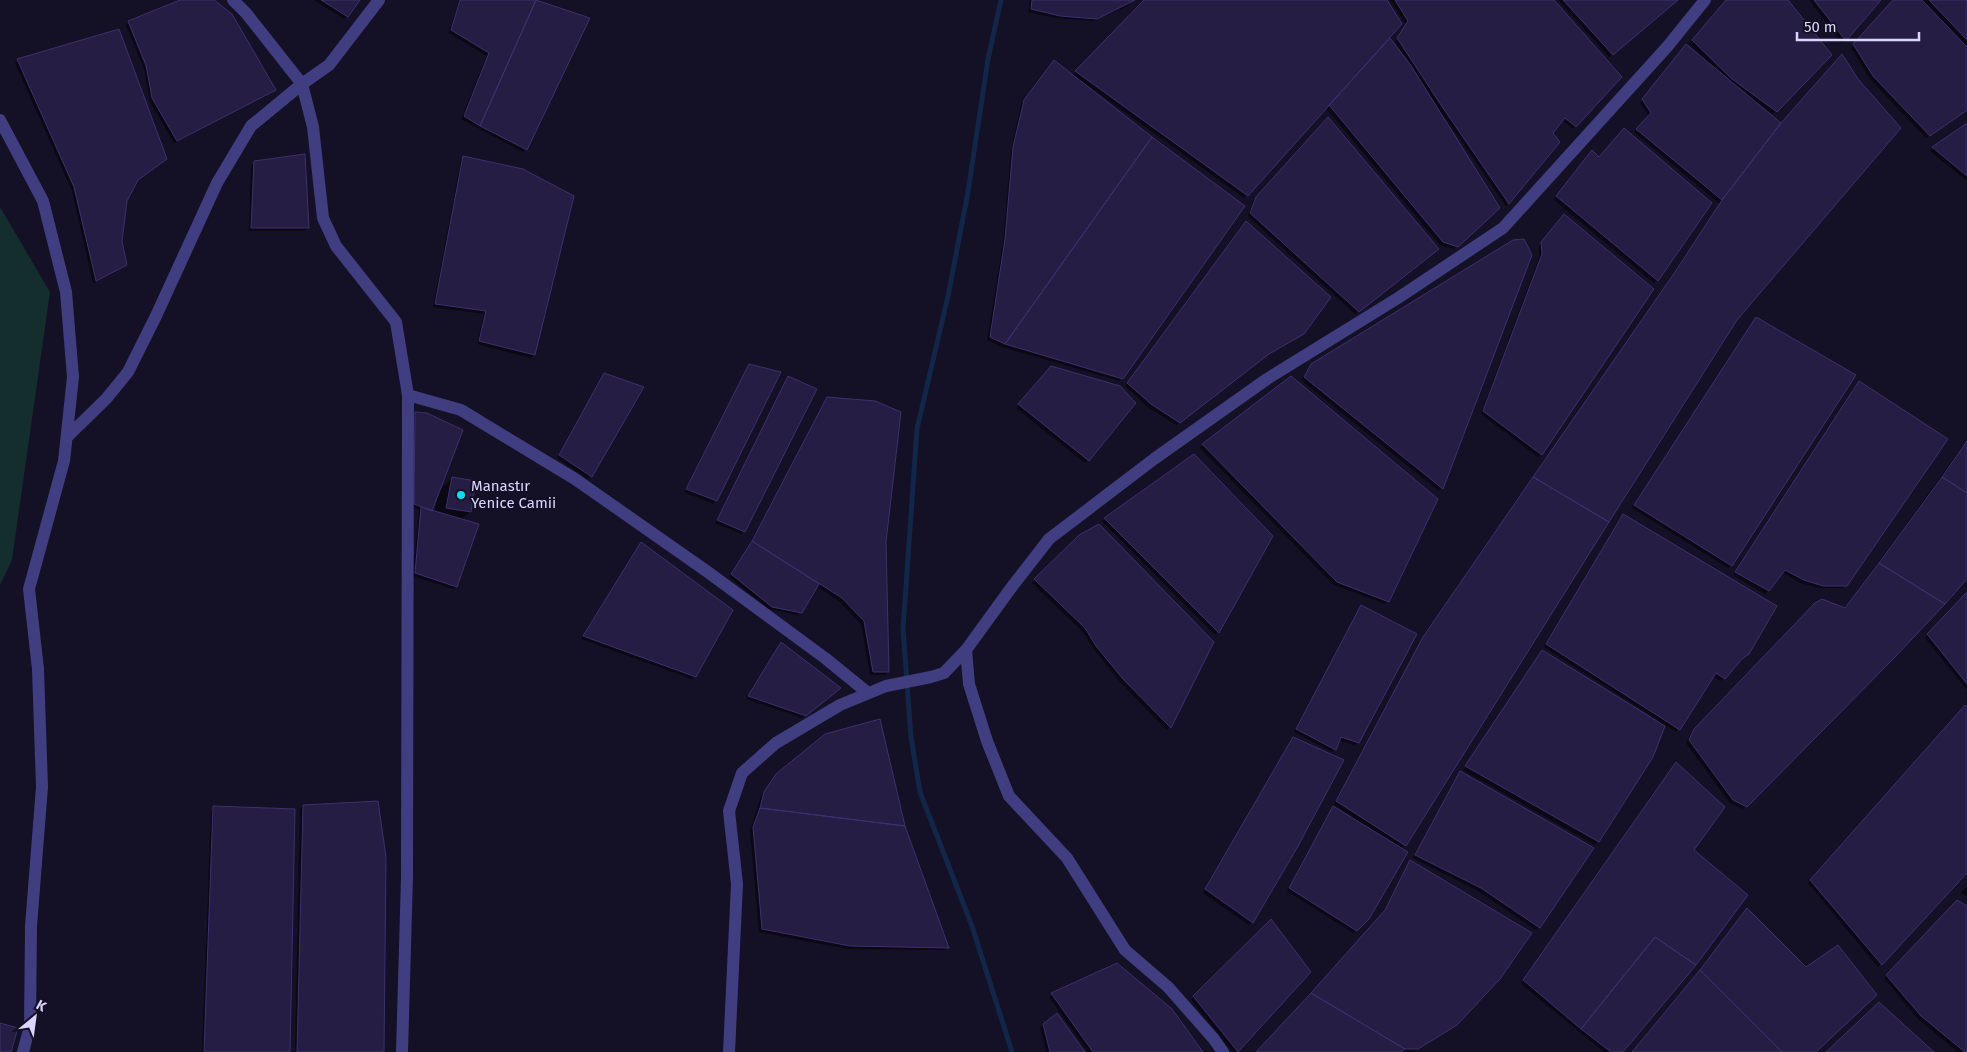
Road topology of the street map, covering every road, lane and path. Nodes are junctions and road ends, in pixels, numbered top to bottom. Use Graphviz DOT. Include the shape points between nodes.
graph roads {
  1 [pos="233,0"];
  2 [pos="379,0"];
  3 [pos="1705,0"];
  4 [pos="302,84"];
  5 [pos="0,120"];
  6 [pos="408,395"];
  7 [pos="67,437"];
  8 [pos="966,650"];
  9 [pos="868,693"];
  10 [pos="23,1052"];
  11 [pos="402,1052"];
  12 [pos="729,1052"];
  13 [pos="1223,1052"];
  1 -- 4 [label="street"];
  2 -- 4 [label="street" via="329,65"];
  3 -- 8 [label="street" via="1667,47 1503,228 1398,298 1267,378 1049,539"];
  4 -- 6 [label="street" via="313,127 323,218 336,246 396,322"];
  4 -- 7 [label="street" via="251,126 217,183 128,372"];
  5 -- 7 [label="street" via="43,201 66,292 73,378"];
  6 -- 9 [label="street" via="461,410 575,479 705,570"];
  6 -- 11 [label="street" via="408,877"];
  7 -- 10 [label="street" via="64,461 29,589 38,669 42,788 31,926 30,1026"];
  8 -- 9 [label="street" via="944,672"];
  8 -- 13 [label="street" via="969,684 1009,796 1067,858 1125,950 1168,987"];
  9 -- 12 [label="street" via="840,705 776,742 742,773 729,811 737,884"];
}
